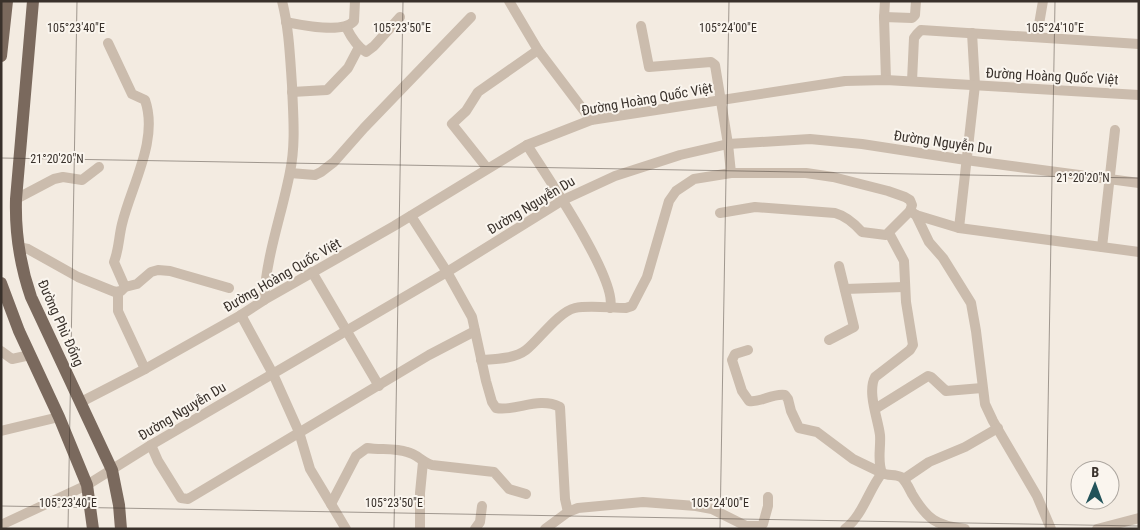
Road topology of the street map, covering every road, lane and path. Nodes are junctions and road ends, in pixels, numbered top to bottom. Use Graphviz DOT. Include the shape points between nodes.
graph roads {
  1 [pos="7,1"];
  2 [pos="33,1"];
  3 [pos="282,1"];
  4 [pos="355,1"];
  5 [pos="509,1"];
  6 [pos="885,1"];
  7 [pos="916,1"];
  8 [pos="1043,1"];
  9 [pos="400,17"];
  10 [pos="884,17"];
  11 [pos="471,18"];
  12 [pos="286,22"];
  13 [pos="641,26"];
  14 [pos="346,27"];
  15 [pos="972,33"];
  16 [pos="1038,36"];
  17 [pos="108,42"];
  18 [pos="1139,44"];
  19 [pos="359,47"];
  20 [pos="538,50"];
  21 [pos="1,56"];
  22 [pos="886,80"];
  23 [pos="912,81"];
  24 [pos="974,85"];
  25 [pos="292,92"];
  26 [pos="1139,95"];
  27 [pos="720,100"];
  28 [pos="590,120"];
  29 [pos="1115,130"];
  30 [pos="527,144"];
  31 [pos="728,144"];
  32 [pos="966,160"];
  33 [pos="99,167"];
  34 [pos="487,168"];
  35 [pos="290,173"];
  36 [pos="731,173"];
  37 [pos="1109,179"];
  38 [pos="1139,183"];
  39 [pos="16,199"];
  40 [pos="563,200"];
  41 [pos="720,213"];
  42 [pos="913,213"];
  43 [pos="411,216"];
  44 [pos="959,228"];
  45 [pos="889,233"];
  46 [pos="18,247"];
  47 [pos="1102,247"];
  48 [pos="1139,252"];
  49 [pos="839,266"];
  50 [pos="312,272"];
  51 [pos="447,272"];
  52 [pos="1,283"];
  53 [pos="904,287"];
  54 [pos="229,288"];
  55 [pos="122,289"];
  56 [pos="845,289"];
  57 [pos="264,300"];
  58 [pos="610,308"];
  59 [pos="241,315"];
  60 [pos="347,330"];
  61 [pos="475,331"];
  62 [pos="829,340"];
  63 [pos="748,350"];
  64 [pos="1,351"];
  65 [pos="30,355"];
  66 [pos="481,360"];
  67 [pos="145,369"];
  68 [pos="273,374"];
  69 [pos="378,386"];
  70 [pos="982,388"];
  71 [pos="81,402"];
  72 [pos="875,408"];
  73 [pos="59,417"];
  74 [pos="998,428"];
  75 [pos="1,431"];
  76 [pos="299,432"];
  77 [pos="151,445"];
  78 [pos="423,462"];
  79 [pos="112,470"];
  80 [pos="882,473"];
  81 [pos="904,479"];
  82 [pos="87,486"];
  83 [pos="526,494"];
  84 [pos="768,497"];
  85 [pos="331,504"];
  86 [pos="482,506"];
  87 [pos="568,512"];
  88 [pos="929,517"];
  89 [pos="1139,518"];
  90 [pos="1,525"];
  91 [pos="93,529"];
  92 [pos="121,529"];
  93 [pos="346,529"];
  94 [pos="420,529"];
  95 [pos="475,529"];
  96 [pos="544,529"];
  97 [pos="845,529"];
  98 [pos="926,529"];
  99 [pos="965,529"];
  100 [pos="1051,529"];
  101 [pos="1097,529"];
  1 -- 21 [label="main road"];
  2 -- 39 [label="main road, Đường Phù Đổng"];
  3 -- 12 [label="street"];
  4 -- 14 [label="street" via="354,21"];
  5 -- 20 [label="street"];
  6 -- 10 [label="street"];
  7 -- 10 [label="street" via="912,18"];
  8 -- 16 [label="street"];
  9 -- 19 [label="street" via="368,52"];
  10 -- 22 [label="street"];
  11 -- 35 [label="street" via="334,162 315,174"];
  12 -- 14 [label="street"];
  12 -- 25 [label="street"];
  13 -- 27 [label="street" via="649,67 713,63"];
  14 -- 19 [label="street"];
  15 -- 16 [label="street"];
  15 -- 23 [label="street" via="924,30 917,34 914,38"];
  15 -- 24 [label="street"];
  16 -- 18 [label="street"];
  17 -- 55 [label="street" via="132,94 145,100 147,106 148,130 143,159 122,224 114,262"];
  19 -- 25 [label="street" via="348,68 327,90"];
  20 -- 28 [label="street"];
  20 -- 34 [label="street" via="478,92 466,111 452,124"];
  22 -- 23 [label="street, Đường Hoàng Quốc Việt"];
  22 -- 27 [label="street, Đường Hoàng Quốc Việt" via="836,82"];
  23 -- 24 [label="street, Đường Hoàng Quốc Việt"];
  24 -- 26 [label="street, Đường Hoàng Quốc Việt"];
  24 -- 32 [label="street"];
  25 -- 35 [label="street" via="294,122"];
  27 -- 28 [label="street, Đường Hoàng Quốc Việt"];
  27 -- 31 [label="street"];
  28 -- 30 [label="street, Đường Hoàng Quốc Việt"];
  29 -- 37 [label="street"];
  30 -- 34 [label="street, Đường Hoàng Quốc Việt"];
  30 -- 40 [label="street"];
  31 -- 32 [label="street, Đường Nguyễn Du" via="810,140 862,144"];
  31 -- 36 [label="street"];
  31 -- 40 [label="street, Đường Nguyễn Du" via="634,169"];
  32 -- 37 [label="street, Đường Nguyễn Du"];
  32 -- 44 [label="street"];
  33 -- 39 [label="street" via="82,180 54,179"];
  34 -- 43 [label="street, Đường Hoàng Quốc Việt"];
  35 -- 57 [label="street" via="274,238"];
  36 -- 42 [label="street" via="806,173 833,177 906,197"];
  36 -- 58 [label="street" via="694,178 676,191 666,207 647,277 636,301 629,307"];
  37 -- 38 [label="street, Đường Nguyễn Du"];
  37 -- 47 [label="street"];
  39 -- 46 [label="main road, Đường Phù Đổng"];
  40 -- 51 [label="street, Đường Nguyễn Du"];
  40 -- 58 [label="street" via="606,280 611,296"];
  41 -- 45 [label="street" via="755,206 835,214 862,232"];
  42 -- 44 [label="street"];
  42 -- 45 [label="street"];
  42 -- 70 [label="street" via="971,302"];
  43 -- 50 [label="street, Đường Hoàng Quốc Việt"];
  43 -- 51 [label="street"];
  44 -- 47 [label="street"];
  45 -- 53 [label="street" via="904,261"];
  46 -- 55 [label="street" via="104,288"];
  46 -- 71 [label="main road, Đường Phù Đổng" via="31,297"];
  47 -- 48 [label="street"];
  49 -- 56 [label="street"];
  50 -- 57 [label="street, Đường Hoàng Quốc Việt"];
  50 -- 60 [label="street"];
  51 -- 60 [label="street, Đường Nguyễn Du"];
  51 -- 61 [label="street" via="472,317"];
  52 -- 65 [label="main road"];
  53 -- 56 [label="street"];
  53 -- 72 [label="street" via="913,345 875,377 872,389"];
  54 -- 55 [label="street" via="158,270 137,284"];
  55 -- 67 [label="street" via="118,311"];
  56 -- 62 [label="street" via="854,327"];
  57 -- 59 [label="street, Đường Hoàng Quốc Việt"];
  58 -- 66 [label="street" via="574,308 519,354"];
  59 -- 67 [label="street, Đường Hoàng Quốc Việt"];
  59 -- 68 [label="street"];
  60 -- 68 [label="street, Đường Nguyễn Du"];
  60 -- 69 [label="street"];
  61 -- 66 [label="street"];
  61 -- 69 [label="street"];
  63 -- 80 [label="street" via="734,354 732,360 742,392 749,401 785,395 798,428 817,432 853,459"];
  64 -- 65 [label="street" via="12,359"];
  65 -- 73 [label="main road"];
  66 -- 87 [label="street" via="496,408 544,403 560,407 564,499"];
  67 -- 71 [label="street, Đường Hoàng Quốc Việt"];
  68 -- 76 [label="street"];
  68 -- 77 [label="street, Đường Nguyễn Du"];
  69 -- 76 [label="street"];
  70 -- 72 [label="street" via="946,390 928,376"];
  70 -- 74 [label="street" via="985,404"];
  71 -- 79 [label="main road, Đường Phù Đổng"];
  72 -- 80 [label="street"];
  73 -- 75 [label="street"];
  73 -- 82 [label="main road"];
  74 -- 81 [label="street" via="929,462"];
  74 -- 100 [label="street" via="1037,496"];
  76 -- 77 [label="street" via="188,499 181,498"];
  76 -- 85 [label="street" via="310,469"];
  77 -- 79 [label="street, Đường Nguyễn Du"];
  78 -- 83 [label="street" via="494,472 508,489"];
  78 -- 85 [label="street" via="408,452 367,448 356,456"];
  78 -- 94 [label="street"];
  79 -- 82 [label="street, Đường Nguyễn Du"];
  79 -- 92 [label="main road, Đường Phù Đổng"];
  80 -- 81 [label="street"];
  80 -- 97 [label="street" via="853,523"];
  81 -- 88 [label="street"];
  82 -- 90 [label="street, Đường Nguyễn Du"];
  82 -- 91 [label="main road"];
  84 -- 87 [label="street" via="763,524 756,526 746,526 712,508 643,502 578,508"];
  85 -- 93 [label="street"];
  86 -- 95 [label="street" via="480,522"];
  87 -- 96 [label="street"];
  88 -- 98 [label="street"];
  88 -- 99 [label="street" via="942,525"];
  89 -- 101 [label="street"];
}
